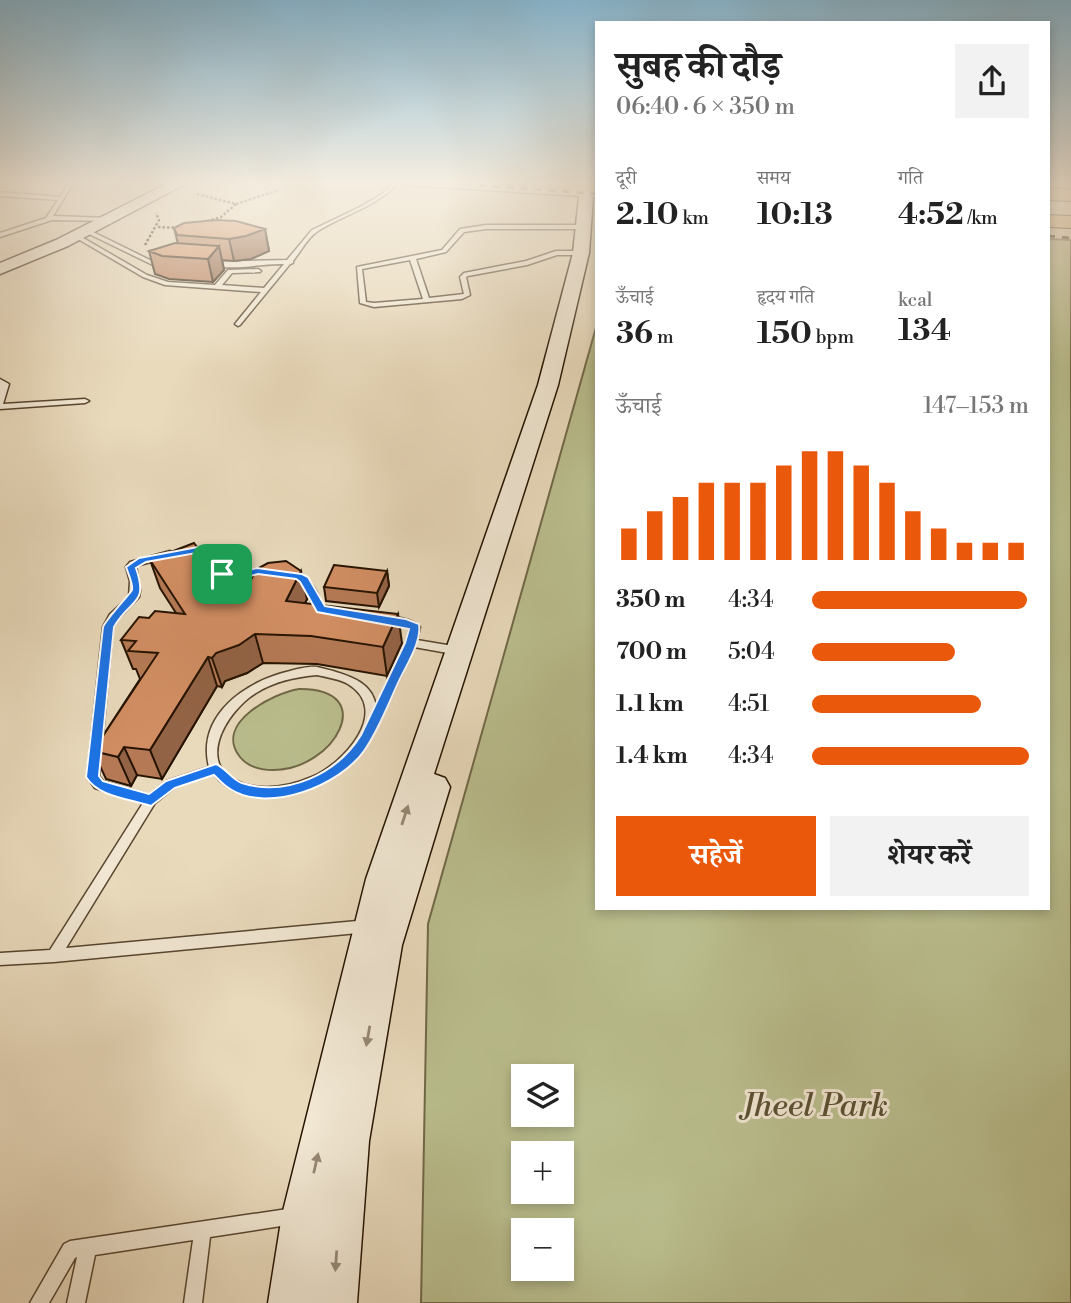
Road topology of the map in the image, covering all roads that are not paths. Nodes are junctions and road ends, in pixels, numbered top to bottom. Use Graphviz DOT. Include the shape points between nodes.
graph roads {
  1 [pos="53,243"];
  2 [pos="62,243"];
  3 [pos="106,243"];
  4 [pos="111,243"];
  5 [pos="305,243"];
  6 [pos="450,243"];
  7 [pos="583,243"];
  8 [pos="583,243"];
  9 [pos="581,253"];
  10 [pos="412,257"];
  11 [pos="270,260"];
  12 [pos="291,262"];
  13 [pos="0,263"];
  14 [pos="170,264"];
  15 [pos="207,264"];
  16 [pos="159,266"];
  17 [pos="0,269"];
  18 [pos="138,271"];
  19 [pos="258,271"];
  20 [pos="217,287"];
  21 [pos="242,289"];
  22 [pos="267,290"];
  23 [pos="427,301"];
  24 [pos="238,324"];
  25 [pos="0,380"];
  26 [pos="85,401"];
  27 [pos="0,405"];
  28 [pos="338,613"];
  29 [pos="379,619"];
  30 [pos="411,643"];
  31 [pos="459,651"];
  32 [pos="366,737"];
  33 [pos="216,769"];
  34 [pos="151,800"];
  35 [pos="370,926"];
  36 [pos="54,956"];
  37 [pos="0,959"];
  38 [pos="304,1214"];
  39 [pos="203,1229"];
  40 [pos="88,1247"];
  41 [pos="39,1303"];
  42 [pos="76,1303"];
  43 [pos="193,1303"];
  44 [pos="292,1303"];
  45 [pos="333,1303"];
  1 -- 13 [label="main road"];
  2 -- 17 [label="main road"];
  3 -- 18 [label="lane"];
  4 -- 16 [label="lane"];
  5 -- 12 [label="lane"];
  6 -- 10 [label="lane" via="444,251"];
  7 -- 9 [label="main road"];
  8 -- 45 [label="main road, one-way" via="558,382 384,945 348,1141"];
  9 -- 23 [label="lane" via="556,253 466,274 466,296"];
  9 -- 31 [label="main road" via="548,385"];
  10 -- 23 [label="lane"];
  10 -- 23 [label="lane" via="359,268 363,303"];
  11 -- 12 [label="lane"];
  11 -- 15 [label="lane" via="243,266"];
  11 -- 19 [label="lane"];
  12 -- 22 [label="lane"];
  14 -- 16 [label="lane"];
  16 -- 18 [label="lane"];
  18 -- 20 [label="lane" via="167,284"];
  19 -- 20 [label="lane" via="230,271"];
  19 -- 21 [label="lane"];
  20 -- 21 [label="lane"];
  21 -- 22 [label="lane"];
  22 -- 24 [label="lane"];
  25 -- 27 [label="lane" via="5,384"];
  26 -- 27 [label="lane"];
  28 -- 34 [label="lane" via="318,608 302,578 257,571 225,577 198,550 133,564 136,595 108,627 93,777 99,785"];
  29 -- 30 [label="lane" via="415,627"];
  30 -- 31 [label="lane"];
  30 -- 32 [label="lane"];
  35 -- 31 [label="main road, one-way"];
  32 -- 33 [label="lane" via="334,772 283,792 235,786"];
  32 -- 33 [label="lane" via="371,724 369,700 355,683 324,672 286,675 241,697 220,720 211,746"];
  33 -- 34 [label="lane" via="171,785"];
  34 -- 36 [label="lane"];
  35 -- 36 [label="lane"];
  38 -- 35 [label="main road, one-way"];
  36 -- 37 [label="lane"];
  38 -- 39 [label="lane"];
  38 -- 44 [label="main road"];
  39 -- 40 [label="lane"];
  39 -- 43 [label="lane"];
  40 -- 41 [label="lane" via="70,1250"];
  40 -- 42 [label="lane"];
}
